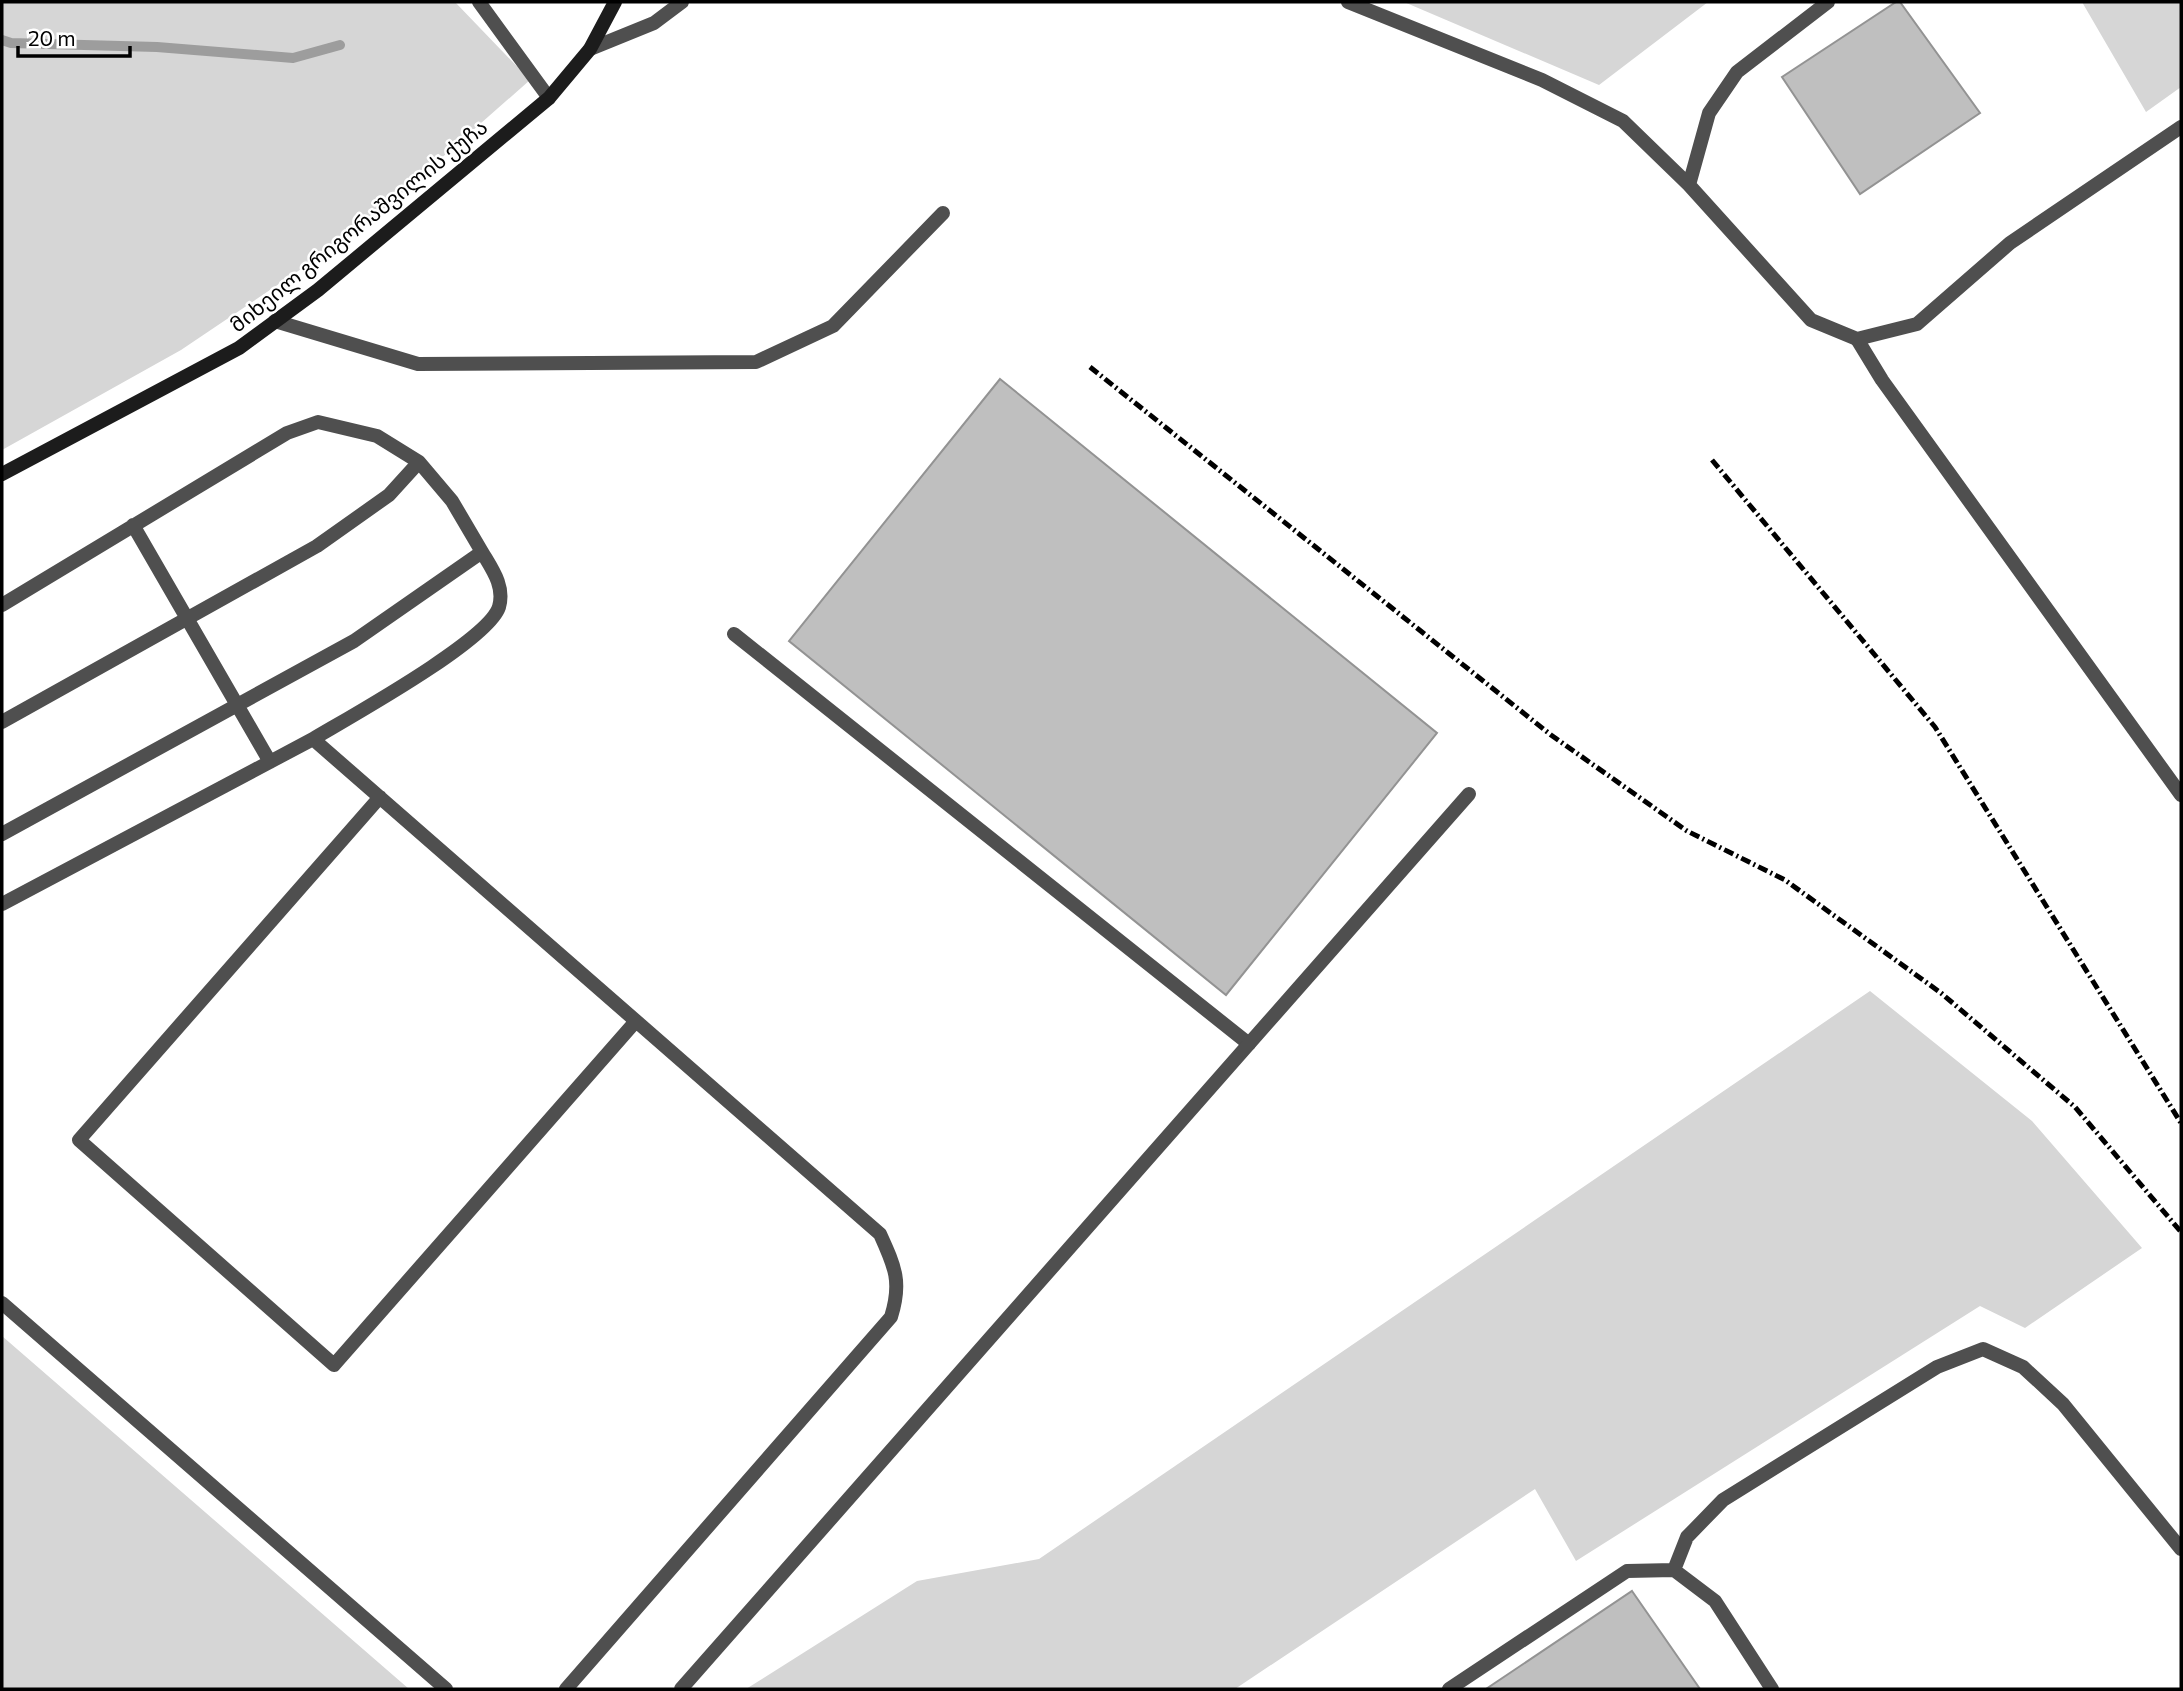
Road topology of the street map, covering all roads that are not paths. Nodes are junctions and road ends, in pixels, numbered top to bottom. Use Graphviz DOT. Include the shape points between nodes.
graph roads {
  1 [pos="479,2"];
  2 [pos="615,2"];
  3 [pos="682,2"];
  4 [pos="1350,2"];
  5 [pos="1829,2"];
  6 [pos="590,49"];
  7 [pos="549,98"];
  8 [pos="2181,127"];
  9 [pos="1689,185"];
  10 [pos="943,214"];
  11 [pos="275,321"];
  12 [pos="1857,339"];
  13 [pos="419,462"];
  14 [pos="2,474"];
  15 [pos="133,525"];
  16 [pos="482,552"];
  17 [pos="2,604"];
  18 [pos="187,619"];
  19 [pos="734,634"];
  20 [pos="237,705"];
  21 [pos="2,722"];
  22 [pos="313,739"];
  23 [pos="270,762"];
  24 [pos="1469,794"];
  25 [pos="2181,795"];
  26 [pos="380,797"];
  27 [pos="2,834"];
  28 [pos="2,904"];
  29 [pos="636,1021"];
  30 [pos="1250,1044"];
  31 [pos="2,1303"];
  32 [pos="2181,1549"];
  33 [pos="1674,1570"];
  34 [pos="446,1689"];
  35 [pos="566,1689"];
  36 [pos="681,1689"];
  37 [pos="1450,1689"];
  38 [pos="1772,1689"];
  1 -- 7 [label="street"];
  2 -- 6 [label="street"];
  3 -- 6 [label="street, მიხეილ გრიგორაშვილის ქუჩა" via="654,23"];
  4 -- 9 [label="street" via="1542,80 1623,121"];
  5 -- 9 [label="street" via="1737,72 1709,113"];
  6 -- 7 [label="street, მიხეილ გრიგორაშვილის ქუჩა"];
  7 -- 11 [label="street, მიხეილ გრიგორაშვილის ქუჩა"];
  8 -- 12 [label="street" via="2010,243 1917,324"];
  9 -- 12 [label="street" via="1811,320"];
  10 -- 11 [label="street" via="834,326 756,362 418,364"];
  11 -- 14 [label="street, მიხეილ გრიგორაშვილის ქუჩა" via="239,348"];
  12 -- 25 [label="street"];
  13 -- 15 [label="street" via="377,436 318,422 287,433"];
  13 -- 16 [label="street" via="452,502"];
  13 -- 18 [label="street" via="388,495 327,539"];
  15 -- 17 [label="street"];
  15 -- 18 [label="street"];
  16 -- 20 [label="street" via="354,640"];
  16 -- 22 [label="street" via="500,583 499,607 478,633 382,699"];
  18 -- 20 [label="street"];
  18 -- 21 [label="street"];
  19 -- 30 [label="street"];
  20 -- 23 [label="street"];
  20 -- 27 [label="street"];
  22 -- 23 [label="street"];
  22 -- 26 [label="street"];
  23 -- 28 [label="street"];
  24 -- 30 [label="street"];
  26 -- 29 [label="street"];
  26 -- 29 [label="street" via="79,1140 334,1365"];
  29 -- 35 [label="street" via="880,1234 894,1264 899,1291 891,1317"];
  30 -- 36 [label="street"];
  31 -- 34 [label="street"];
  32 -- 33 [label="street" via="2063,1404 2023,1367 1983,1349 1937,1367 1723,1500 1686,1537"];
  33 -- 37 [label="street" via="1626,1571"];
  33 -- 38 [label="street" via="1715,1601"];
}
